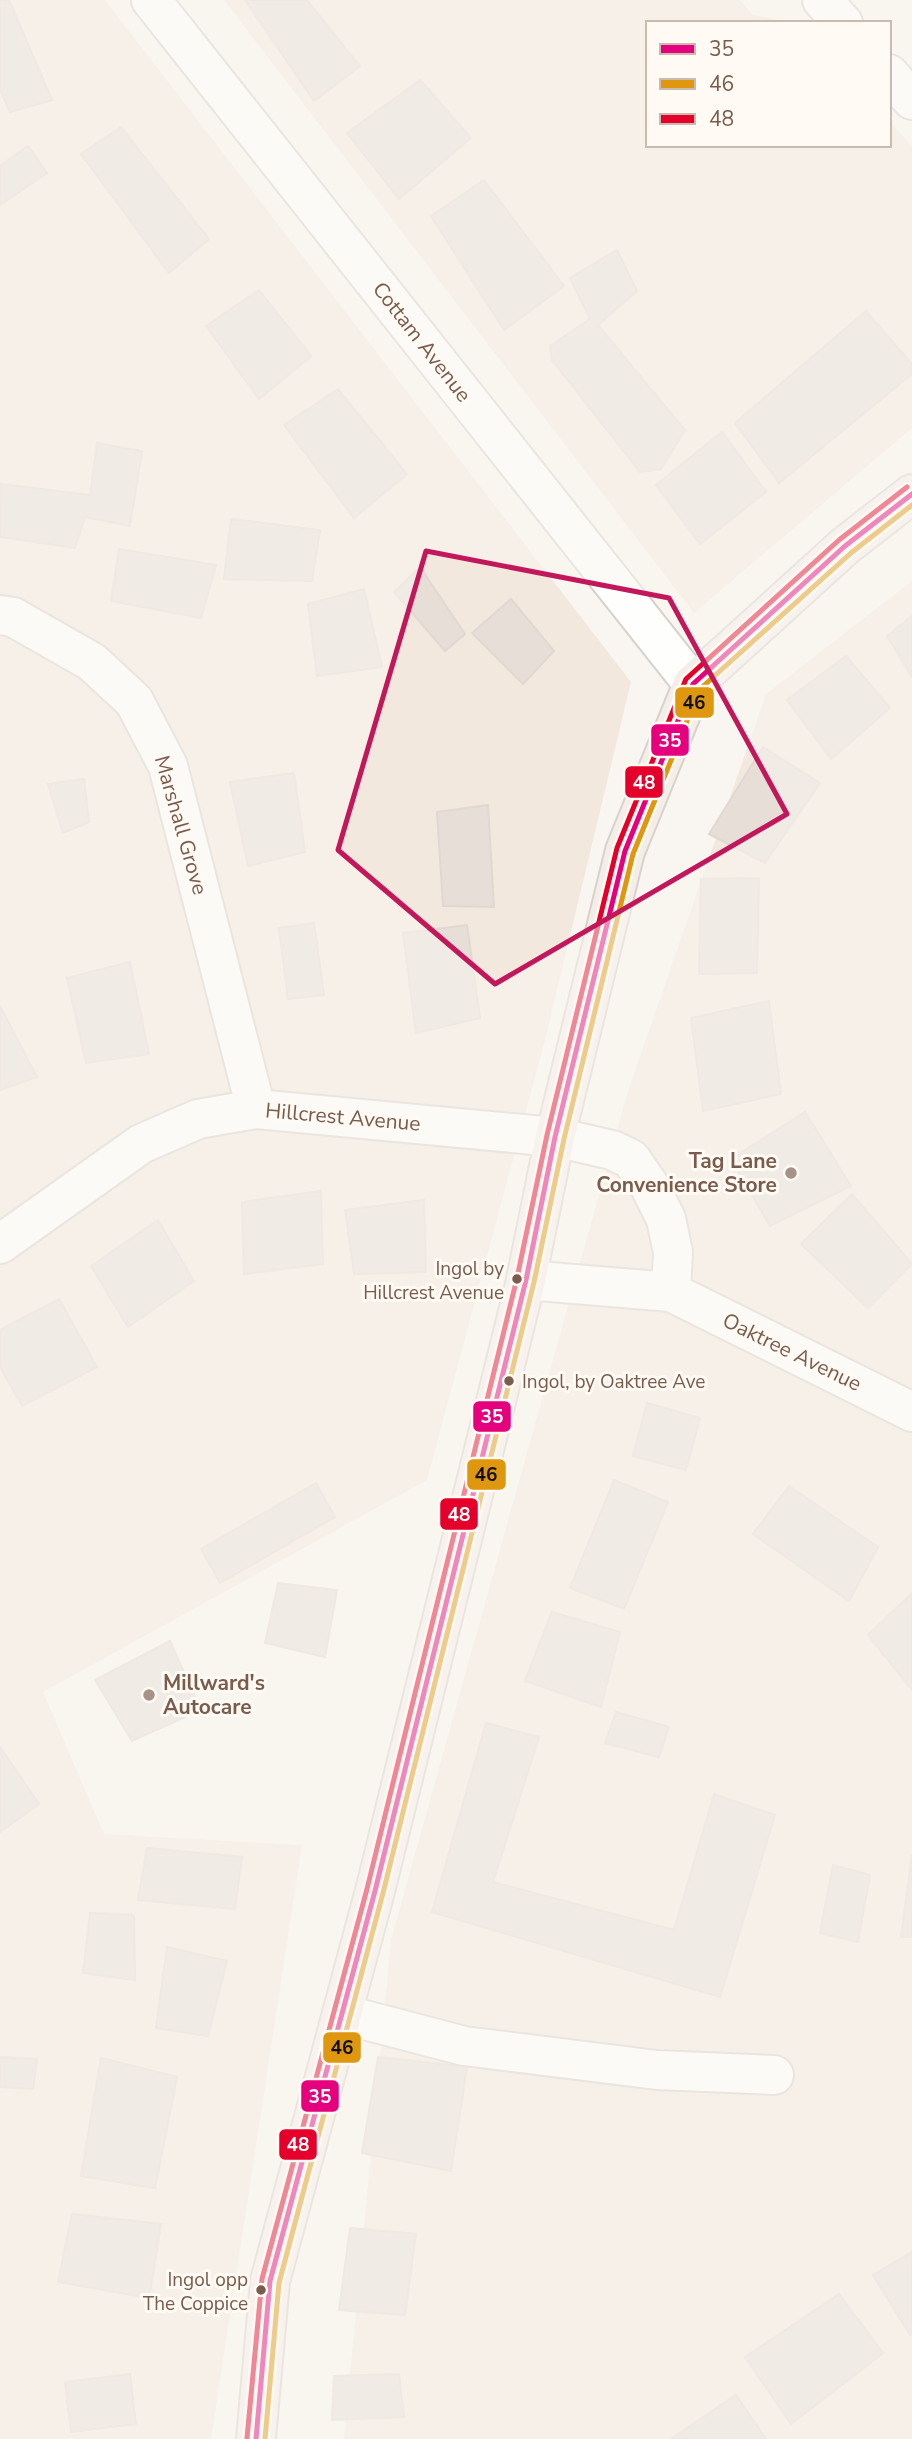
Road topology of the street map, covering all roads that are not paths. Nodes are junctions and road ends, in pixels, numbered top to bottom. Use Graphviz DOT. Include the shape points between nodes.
graph roads {
  1 [pos="151,0"];
  2 [pos="822,0"];
  3 [pos="841,21"];
  4 [pos="891,77"];
  5 [pos="912,100"];
  6 [pos="912,494"];
  7 [pos="0,615"];
  8 [pos="693,684"];
  9 [pos="256,1109"];
  10 [pos="555,1137"];
  11 [pos="0,1244"];
  12 [pos="526,1279"];
  13 [pos="671,1292"];
  14 [pos="912,1412"];
  15 [pos="342,2014"];
  16 [pos="774,2075"];
  17 [pos="256,2439"];
  1 -- 8 [label="street, Cottam Avenue"];
  2 -- 3 [label="street"];
  4 -- 5 [label="street"];
  6 -- 8 [label="main road" via="845,546"];
  7 -- 9 [label="street, Marshall Grove" via="13,617 92,662 134,701 168,766"];
  8 -- 10 [label="main road" via="625,851"];
  9 -- 10 [label="street, Hillcrest Avenue"];
  9 -- 11 [label="street, Hillcrest Avenue" via="198,1119 141,1144"];
  10 -- 12 [label="main road"];
  10 -- 13 [label="street" via="631,1159 666,1219 673,1251"];
  12 -- 13 [label="street, Oaktree Avenue"];
  12 -- 15 [label="main road"];
  13 -- 14 [label="street, Oaktree Avenue"];
  15 -- 16 [label="street" via="504,2052 657,2070"];
  15 -- 17 [label="main road" via="270,2281"];
}
